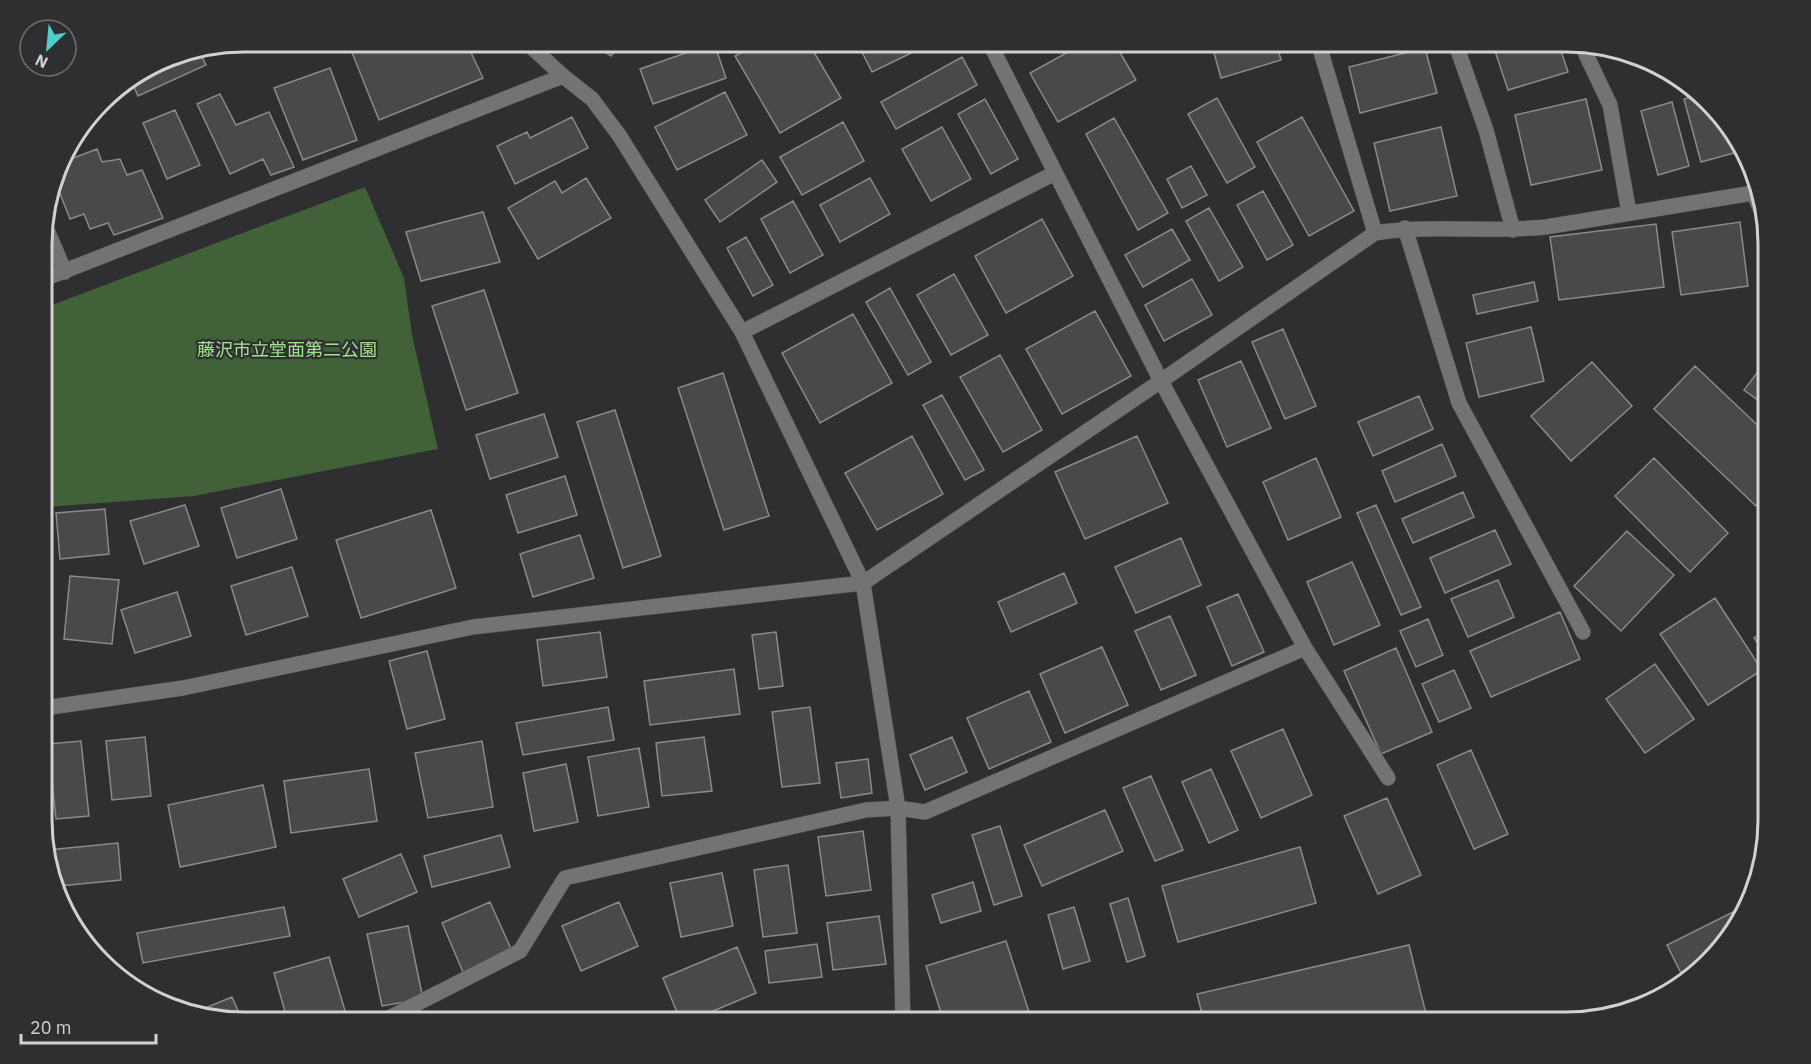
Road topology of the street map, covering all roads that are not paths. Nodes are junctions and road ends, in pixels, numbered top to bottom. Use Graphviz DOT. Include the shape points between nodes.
graph roads {
  1 [pos="994,52"];
  2 [pos="1321,52"];
  3 [pos="1459,52"];
  4 [pos="538,53"];
  5 [pos="1586,53"];
  6 [pos="563,76"];
  7 [pos="1055,173"];
  8 [pos="1751,193"];
  9 [pos="1629,213"];
  10 [pos="1405,228"];
  11 [pos="1513,230"];
  12 [pos="1375,233"];
  13 [pos="52,243"];
  14 [pos="64,272"];
  15 [pos="52,276"];
  16 [pos="742,332"];
  17 [pos="1161,381"];
  18 [pos="863,582"];
  19 [pos="1583,632"];
  20 [pos="1305,648"];
  21 [pos="52,707"];
  22 [pos="1388,778"];
  23 [pos="898,808"];
  24 [pos="401,1012"];
  25 [pos="903,1012"];
  1 -- 7 [label="street"];
  2 -- 12 [label="street"];
  3 -- 11 [label="street" via="1486,130"];
  4 -- 6 [label="street"];
  5 -- 9 [label="street" via="1610,105"];
  6 -- 14 [label="street"];
  6 -- 16 [label="street" via="592,99 619,135"];
  7 -- 16 [label="street"];
  7 -- 17 [label="street"];
  8 -- 9 [label="street"];
  9 -- 11 [label="street"];
  10 -- 11 [label="street"];
  10 -- 12 [label="street"];
  10 -- 19 [label="street" via="1459,403"];
  12 -- 17 [label="street"];
  13 -- 14 [label="street"];
  14 -- 15 [label="street"];
  16 -- 18 [label="street"];
  17 -- 18 [label="street"];
  17 -- 20 [label="street"];
  18 -- 21 [label="street" via="473,627 183,688"];
  18 -- 23 [label="street"];
  20 -- 22 [label="street"];
  20 -- 23 [label="street" via="925,812"];
  23 -- 24 [label="street" via="867,810 565,878 520,951"];
  23 -- 25 [label="street"];
}
